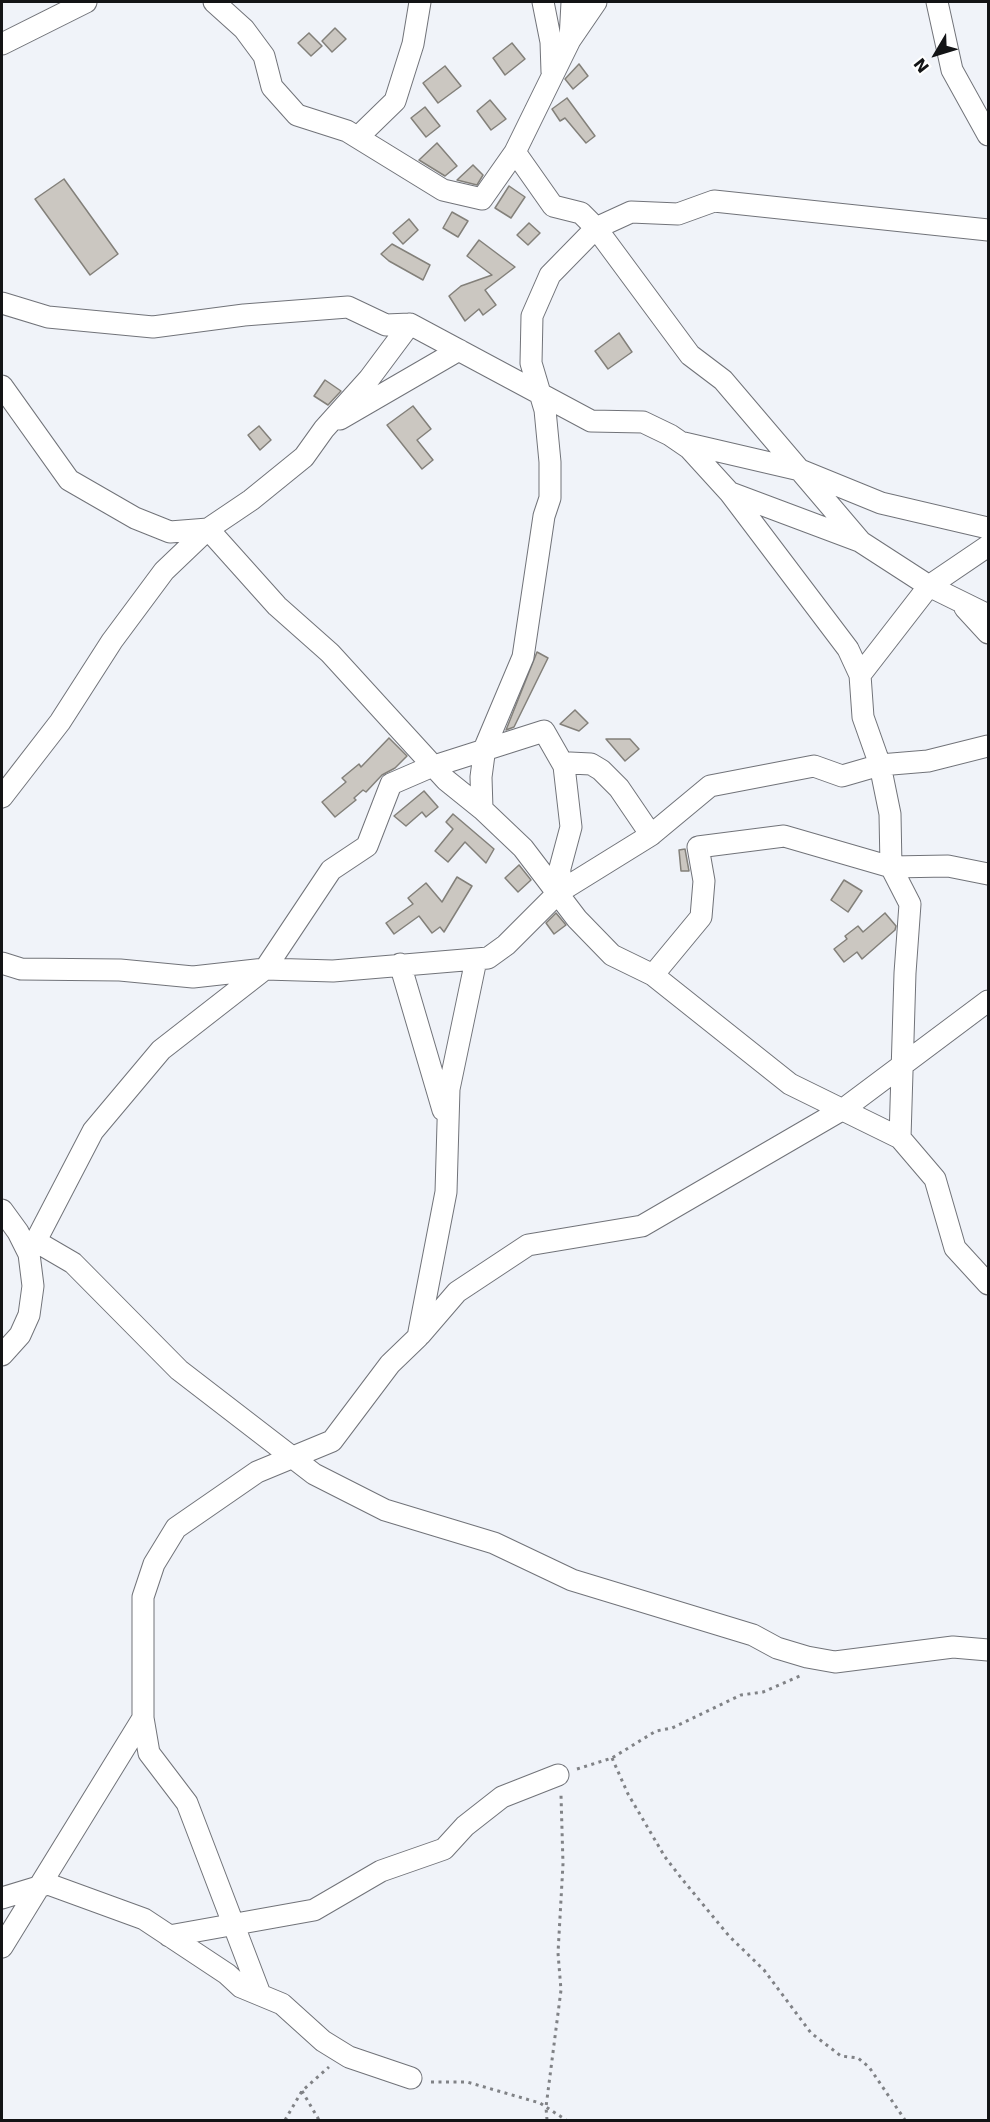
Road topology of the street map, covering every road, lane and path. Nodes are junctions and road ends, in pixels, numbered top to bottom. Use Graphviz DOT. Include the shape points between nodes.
graph roads {
  1 [pos="86,2"];
  2 [pos="214,2"];
  3 [pos="420,2"];
  4 [pos="543,2"];
  5 [pos="572,2"];
  6 [pos="596,2"];
  7 [pos="937,2"];
  8 [pos="570,40"];
  9 [pos="2,44"];
  10 [pos="552,77"];
  11 [pos="988,135"];
  12 [pos="358,137"];
  13 [pos="515,152"];
  14 [pos="596,228"];
  15 [pos="988,230"];
  16 [pos="2,303"];
  17 [pos="410,324"];
  18 [pos="459,350"];
  19 [pos="2,386"];
  20 [pos="540,394"];
  21 [pos="324,429"];
  22 [pos="681,443"];
  23 [pos="800,470"];
  24 [pos="730,493"];
  25 [pos="988,528"];
  26 [pos="207,529"];
  27 [pos="861,542"];
  28 [pos="988,546"];
  29 [pos="929,586"];
  30 [pos="956,599"];
  31 [pos="988,615"];
  32 [pos="988,633"];
  33 [pos="860,675"];
  34 [pos="988,746"];
  35 [pos="485,750"];
  36 [pos="880,765"];
  37 [pos="434,766"];
  38 [pos="564,766"];
  39 [pos="2,797"];
  40 [pos="482,808"];
  41 [pos="651,835"];
  42 [pos="891,867"];
  43 [pos="988,874"];
  44 [pos="558,892"];
  45 [pos="476,960"];
  46 [pos="2,963"];
  47 [pos="400,964"];
  48 [pos="265,969"];
  49 [pos="653,975"];
  50 [pos="988,1001"];
  51 [pos="902,1065"];
  52 [pos="843,1110"];
  53 [pos="448,1128"];
  54 [pos="900,1138"];
  55 [pos="2,1210"];
  56 [pos="33,1248"];
  57 [pos="988,1284"];
  58 [pos="418,1337"];
  59 [pos="2,1355"];
  60 [pos="293,1457"];
  61 [pos="988,1650"];
  62 [pos="826,1660"];
  63 [pos="143,1718"];
  64 [pos="612,1758"];
  65 [pos="558,1775"];
  66 [pos="38,1887"];
  67 [pos="2,1898"];
  68 [pos="232,1925"];
  69 [pos="169,1936"];
  70 [pos="2,1947"];
  71 [pos="260,1994"];
  72 [pos="350,2057"];
  73 [pos="411,2078"];
  74 [pos="302,2091"];
  75 [pos="546,2107"];
  76 [pos="285,2121"];
  77 [pos="319,2121"];
  78 [pos="547,2121"];
  79 [pos="566,2121"];
  80 [pos="905,2121"];
  1 -- 9 [label="street"];
  2 -- 12 [label="street" via="244,28 264,56 272,87 297,115"];
  3 -- 12 [label="street" via="413,44 395,100"];
  4 -- 10 [label="street" via="551,42"];
  5 -- 8 [label="street"];
  6 -- 8 [label="street"];
  7 -- 11 [label="street" via="952,69"];
  8 -- 10 [label="street"];
  10 -- 13 [label="street"];
  12 -- 13 [label="street" via="442,190 468,198 482,199"];
  13 -- 14 [label="street" via="553,207 581,213"];
  14 -- 15 [label="street" via="631,212 678,214 714,201"];
  14 -- 20 [label="street" via="550,275 531,316 531,363"];
  14 -- 23 [label="street" via="690,355 723,380"];
  16 -- 17 [label="street" via="48,317 153,327 348,307 386,325"];
  17 -- 18 [label="street"];
  17 -- 21 [label="street" via="369,379"];
  18 -- 20 [label="street"];
  18 -- 21 [label="street"];
  19 -- 26 [label="street" via="69,480 135,518 170,532"];
  20 -- 22 [label="street" via="591,421 643,423"];
  20 -- 35 [label="street" via="550,462 549,501 523,657"];
  21 -- 26 [label="street" via="304,457"];
  22 -- 23 [label="street"];
  22 -- 24 [label="street"];
  23 -- 25 [label="street" via="881,503"];
  23 -- 27 [label="street"];
  24 -- 27 [label="street"];
  24 -- 33 [label="street" via="848,649"];
  26 -- 37 [label="street" via="277,606 330,653"];
  26 -- 39 [label="street" via="164,571 112,641 60,722"];
  27 -- 29 [label="street"];
  28 -- 29 [label="street"];
  29 -- 30 [label="street"];
  29 -- 33 [label="street"];
  30 -- 31 [label="street"];
  30 -- 32 [label="street"];
  33 -- 36 [label="street" via="863,717"];
  34 -- 36 [label="street" via="928,761"];
  35 -- 37 [label="street"];
  35 -- 38 [label="street" via="544,730"];
  35 -- 40 [label="street"];
  36 -- 41 [label="street" via="842,776 814,766 710,786"];
  36 -- 42 [label="street" via="890,814"];
  37 -- 40 [label="street"];
  37 -- 48 [label="street" via="391,784 368,846 331,870"];
  38 -- 41 [label="street" via="591,764 601,770 619,788"];
  38 -- 44 [label="street" via="571,827"];
  40 -- 44 [label="street" via="523,848"];
  41 -- 44 [label="street"];
  42 -- 43 [label="street" via="948,866"];
  42 -- 49 [label="street" via="784,837 698,847 704,881 700,917"];
  42 -- 51 [label="street" via="910,904"];
  44 -- 45 [label="street" via="506,945 488,958"];
  44 -- 49 [label="street" via="577,919 612,955"];
  45 -- 47 [label="street"];
  45 -- 53 [label="street" via="449,1089"];
  46 -- 48 [label="street" via="21,969 120,970 193,977"];
  47 -- 48 [label="street" via="333,971"];
  47 -- 53 [label="street"];
  48 -- 56 [label="street" via="160,1050 93,1131"];
  49 -- 52 [label="street" via="790,1084"];
  50 -- 51 [label="street"];
  51 -- 52 [label="street"];
  51 -- 54 [label="street"];
  52 -- 54 [label="street"];
  52 -- 58 [label="street" via="642,1226 528,1245 457,1292"];
  53 -- 58 [label="street" via="446,1192"];
  54 -- 57 [label="street" via="935,1179 955,1248"];
  55 -- 56 [label="street"];
  56 -- 59 [label="street" via="29,1315 20,1335"];
  56 -- 60 [label="street" via="73,1263 179,1370"];
  58 -- 60 [label="street" via="390,1364 332,1442"];
  60 -- 62 [label="street" via="314,1473 385,1510 494,1543 572,1580 753,1635 777,1648"];
  60 -- 63 [label="street" via="257,1472 176,1528 154,1564 143,1597"];
  61 -- 62 [label="street" via="953,1647 867,1659"];
  62 -- 64 [label="path" via="779,1686 741,1695 672,1728 656,1731"];
  63 -- 66 [label="street"];
  63 -- 68 [label="street" via="149,1753 187,1803"];
  64 -- 65 [label="path"];
  64 -- 80 [label="path" via="628,1794 682,1879 729,1936 764,1970 811,2033 841,2056 858,2058 869,2067"];
  65 -- 68 [label="street" via="502,1797 465,1826 444,1849 381,1871 314,1910"];
  65 -- 75 [label="path" via="563,1841 558,1953 561,1990"];
  66 -- 67 [label="street"];
  66 -- 69 [label="street" via="48,1884 144,1919"];
  66 -- 70 [label="street"];
  68 -- 69 [label="street"];
  68 -- 71 [label="street"];
  69 -- 71 [label="street" via="241,1987"];
  71 -- 72 [label="street" via="282,2004 322,2041"];
  72 -- 73 [label="street"];
  72 -- 74 [label="path" via="323,2070"];
  73 -- 75 [label="path" via="467,2082"];
  74 -- 76 [label="path"];
  74 -- 77 [label="path"];
  75 -- 78 [label="path"];
  75 -- 79 [label="path"];
}
